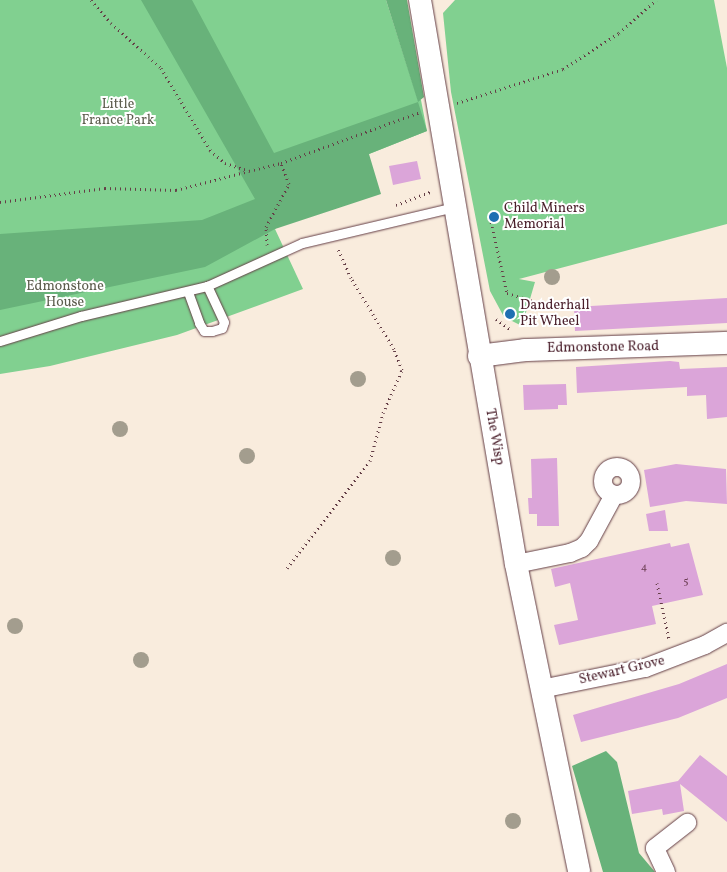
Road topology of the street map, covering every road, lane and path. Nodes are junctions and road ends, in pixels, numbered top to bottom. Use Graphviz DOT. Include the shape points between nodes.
graph roads {
  1 [pos="91,0"];
  2 [pos="420,0"];
  3 [pos="656,0"];
  4 [pos="437,108"];
  5 [pos="281,163"];
  6 [pos="249,171"];
  7 [pos="0,202"];
  8 [pos="456,207"];
  9 [pos="490,217"];
  10 [pos="332,235"];
  11 [pos="268,258"];
  12 [pos="207,286"];
  13 [pos="188,292"];
  14 [pos="537,302"];
  15 [pos="0,341"];
  16 [pos="727,343"];
  17 [pos="480,356"];
  18 [pos="614,495"];
  19 [pos="516,564"];
  20 [pos="286,568"];
  21 [pos="656,584"];
  22 [pos="727,633"];
  23 [pos="673,659"];
  24 [pos="541,689"];
  25 [pos="688,823"];
  26 [pos="579,872"];
  27 [pos="666,872"];
  1 -- 6 [label="path" via="111,23 161,68 210,150 225,163"];
  2 -- 4 [label="street, The Wisp"];
  3 -- 4 [label="path" via="619,33 563,68 507,89"];
  4 -- 5 [label="path" via="405,115"];
  4 -- 8 [label="street, The Wisp"];
  5 -- 6 [label="path"];
  5 -- 11 [label="path" via="289,184 266,227"];
  6 -- 7 [label="path" via="176,190 105,188"];
  8 -- 10 [label="lane"];
  8 -- 17 [label="street, The Wisp"];
  9 -- 14 [label="path" via="507,293"];
  10 -- 11 [label="lane" via="302,243"];
  10 -- 20 [label="path" via="351,278 394,349 402,370 383,413 370,461"];
  11 -- 12 [label="lane"];
  12 -- 13 [label="lane"];
  12 -- 13 [label="lane" via="224,322 222,328 204,331"];
  13 -- 15 [label="lane" via="81,316"];
  16 -- 17 [label="street, Edmonstone Road" via="524,350"];
  17 -- 19 [label="street, The Wisp"];
  18 -- 19 [label="street" via="582,548 570,554"];
  19 -- 24 [label="street, The Wisp"];
  21 -- 23 [label="path"];
  22 -- 23 [label="street, Stewart Grove"];
  23 -- 24 [label="street, Stewart Grove" via="645,668"];
  24 -- 26 [label="street, The Wisp"];
  25 -- 27 [label="street" via="655,848"];
}
